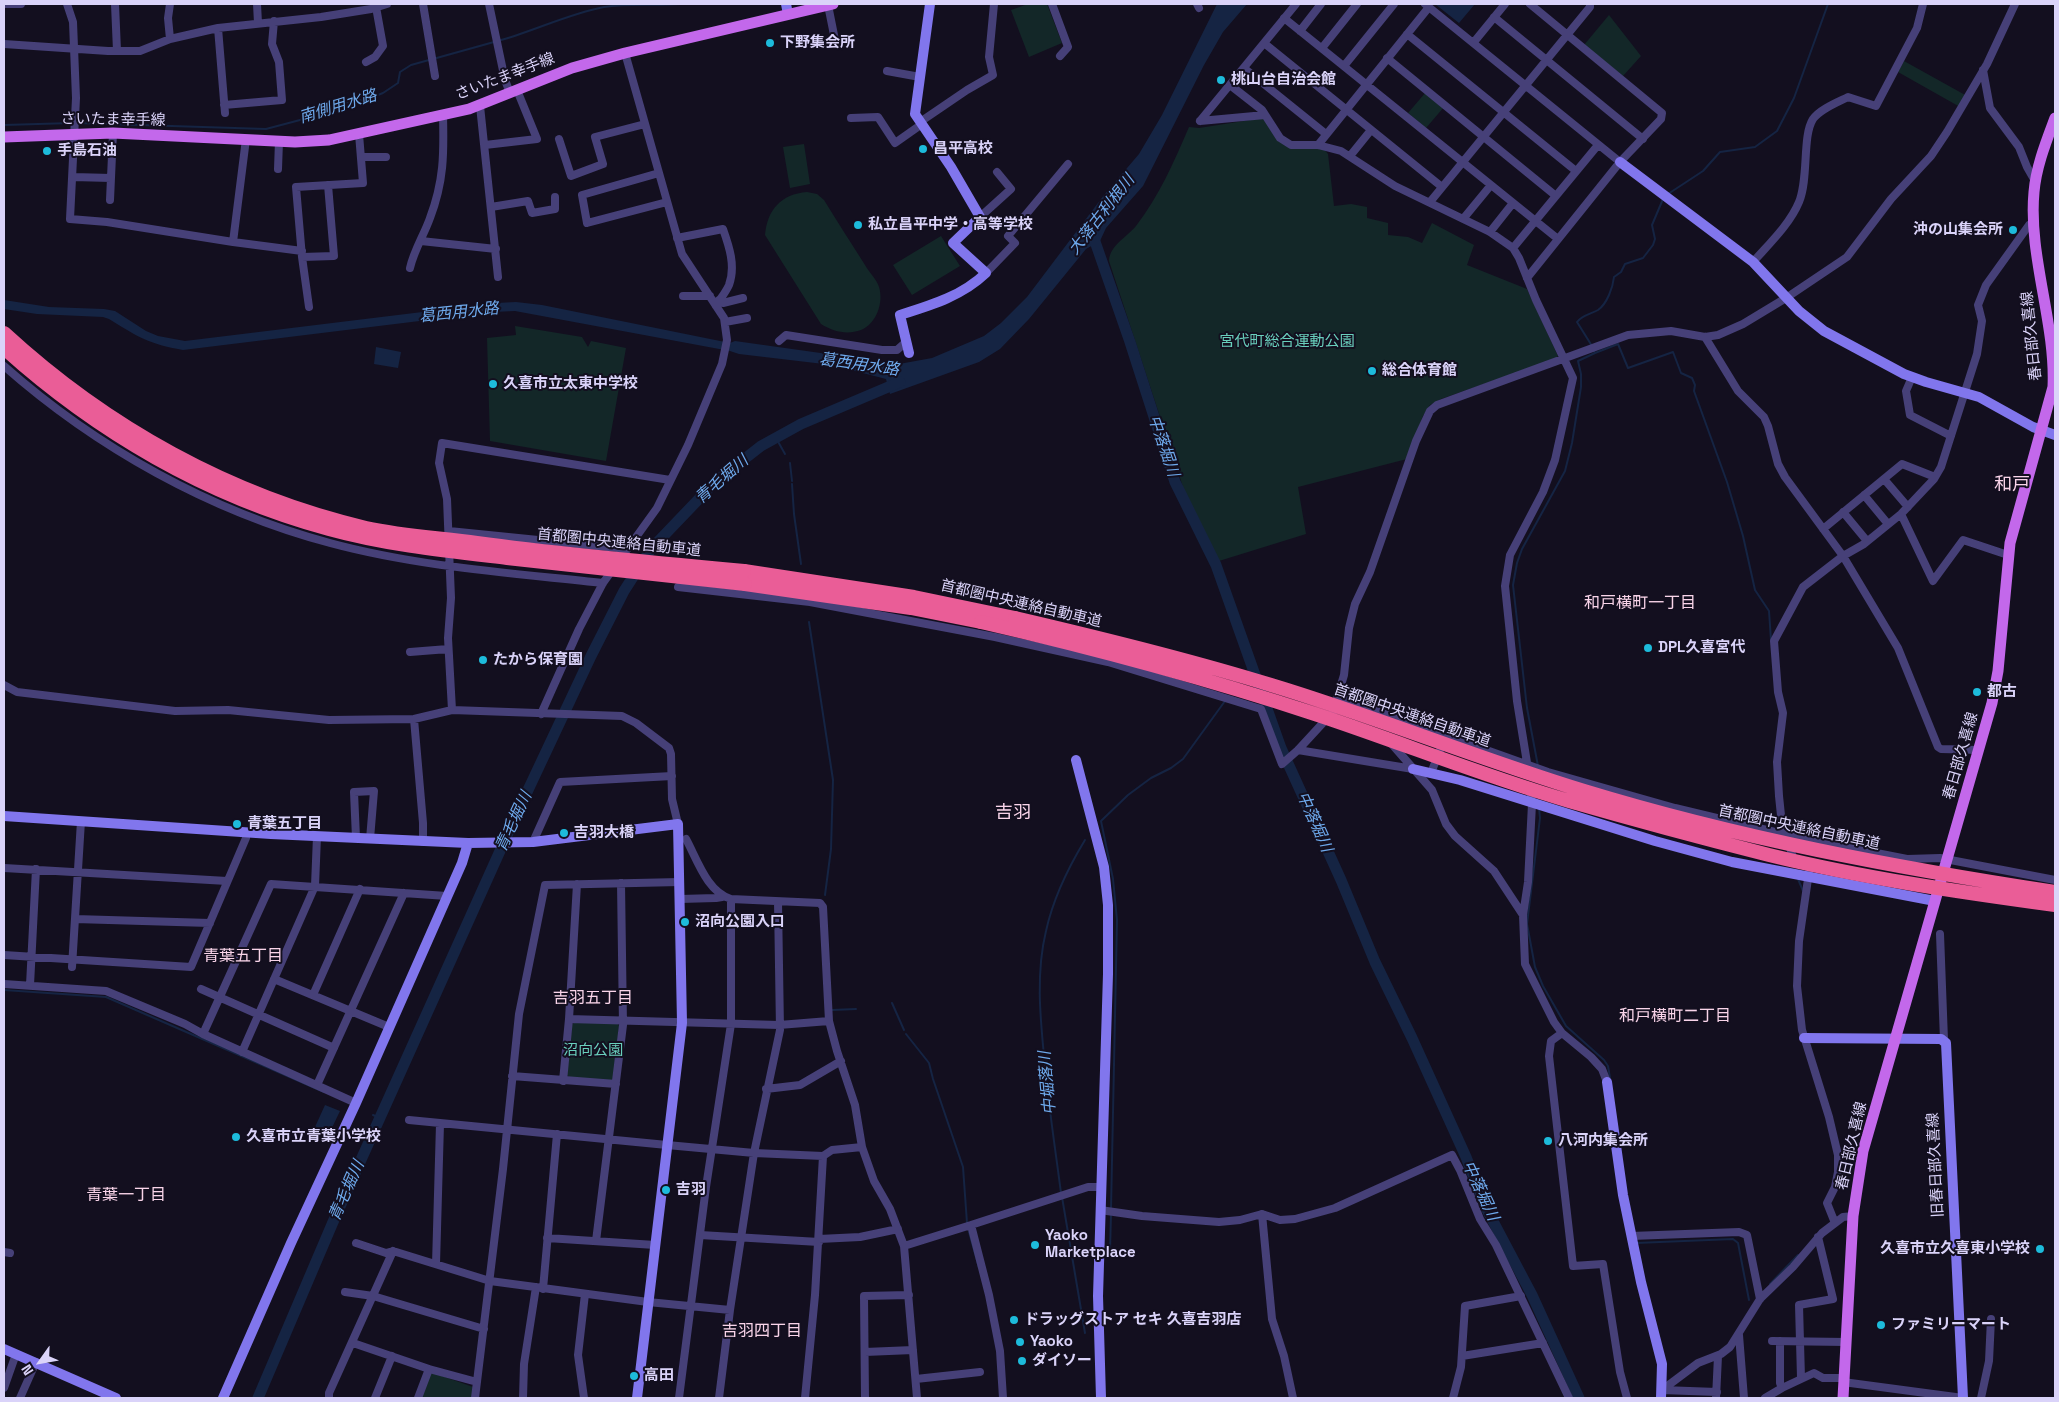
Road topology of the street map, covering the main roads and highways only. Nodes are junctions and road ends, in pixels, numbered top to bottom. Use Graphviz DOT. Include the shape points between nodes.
graph roads {
  1 [pos="831,4"];
  2 [pos="787,9"];
  3 [pos="2055,118"];
  4 [pos="4,137"];
  5 [pos="4,333"];
  6 [pos="4,348"];
  7 [pos="2055,892"];
  8 [pos="2055,906"];
  9 [pos="1843,1398"];
  1 -- 2 [label="main road, さいたま幸手線"];
  2 -- 4 [label="main road, さいたま幸手線" via="572,68 480,106 318,141 113,133"];
  3 -- 9 [label="main road, 春日部久喜線" via="2035,181 2034,222 2054,369 2050,402 2015,519 2008,555 1997,679 1863,1151 1853,1216"];
  5 -- 7 [label="highway, 首都圏中央連絡自動車道, bridge" via="62,383 171,454 242,488 332,519 395,533 792,578 914,597 1006,616 1273,686 1501,765 1618,801 1802,847 1950,876"];
  6 -- 8 [label="highway, 首都圏中央連絡自動車道, bridge" via="74,406 146,452 239,498 329,529 428,548 792,590 981,622 1081,645 1231,687 1540,792 1694,836 1848,872"];
}
